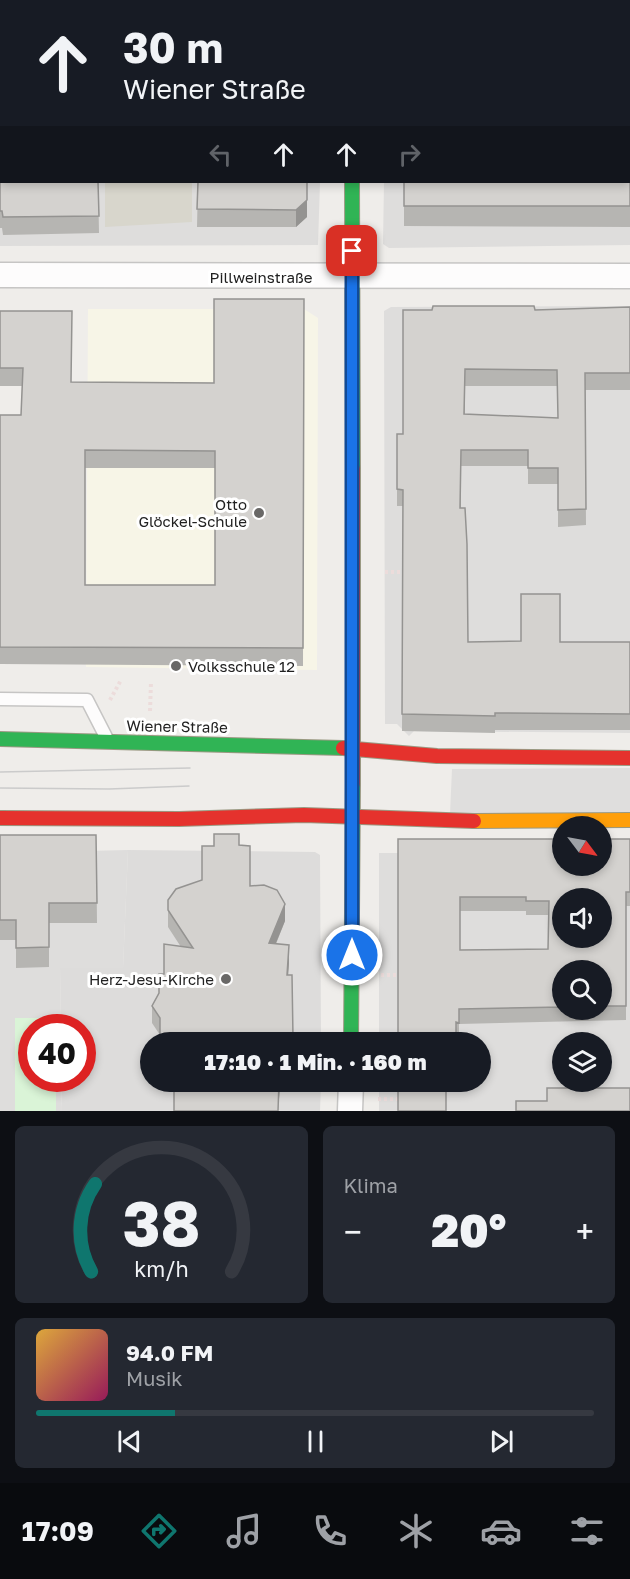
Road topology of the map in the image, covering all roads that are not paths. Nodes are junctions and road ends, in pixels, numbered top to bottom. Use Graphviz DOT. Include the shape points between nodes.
graph roads {
  1 [pos="352,183"];
  2 [pos="0,275"];
  3 [pos="630,276"];
  4 [pos="352,277"];
  5 [pos="0,699"];
  6 [pos="0,739"];
  7 [pos="108,741"];
  8 [pos="354,749"];
  9 [pos="630,758"];
  10 [pos="353,817"];
  11 [pos="0,818"];
  12 [pos="630,820"];
  13 [pos="351,1032"];
  14 [pos="351,1092"];
  15 [pos="351,1111"];
  1 -- 4 [label="main road"];
  2 -- 4 [label="street, Pillweinstraße"];
  3 -- 4 [label="street, Pillweinstraße"];
  4 -- 8 [label="main road"];
  5 -- 7 [label="lane" via="87,700"];
  6 -- 7 [label="main road, Wiener Straße"];
  7 -- 8 [label="main road, Wiener Straße"];
  8 -- 9 [label="main road, Wiener Straße" via="437,756"];
  8 -- 10 [label="main road"];
  10 -- 11 [label="main road"];
  10 -- 12 [label="main road" via="431,821"];
  10 -- 13 [label="main road"];
  14 -- 15 [label="street"];
}
